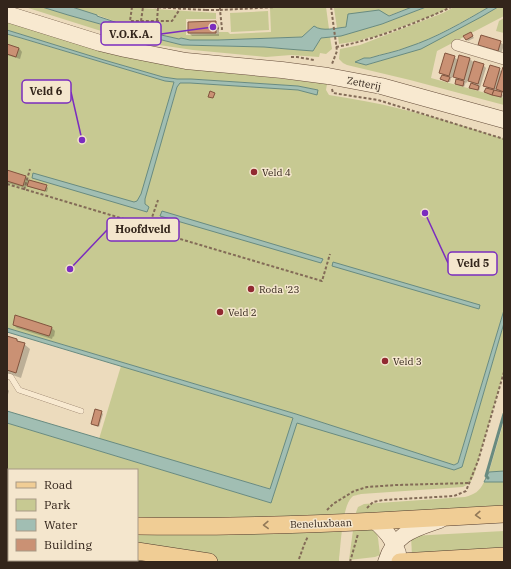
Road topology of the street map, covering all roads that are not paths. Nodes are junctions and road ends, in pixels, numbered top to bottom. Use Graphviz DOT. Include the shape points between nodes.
graph roads {
  1 [pos="7,14"];
  2 [pos="456,45"];
  3 [pos="504,59"];
  4 [pos="504,120"];
  5 [pos="7,376"];
  6 [pos="81,411"];
  7 [pos="504,514"];
  8 [pos="451,516"];
  9 [pos="375,521"];
  10 [pos="138,526"];
  11 [pos="395,544"];
  12 [pos="138,551"];
  13 [pos="504,556"];
  14 [pos="423,561"];
  15 [pos="209,562"];
  16 [pos="386,562"];
  17 [pos="400,562"];
  1 -- 4 [label="street, Zetterij" via="125,49 186,61 328,76 390,88"];
  2 -- 3 [label="street"];
  5 -- 6 [label="lane" via="11,377 19,390"];
  7 -- 8 [label="main road, Beneluxbaan, one-way"];
  8 -- 9 [label="main road, Beneluxbaan"];
  8 -- 11 [label="street" via="414,529"];
  9 -- 10 [label="main road, Beneluxbaan, one-way" via="192,527"];
  9 -- 11 [label="street" via="386,530"];
  11 -- 16 [label="street"];
  11 -- 17 [label="street"];
  12 -- 15 [label="main road"];
  13 -- 14 [label="main road"];
  14 -- 17 [label="main road"];
}
